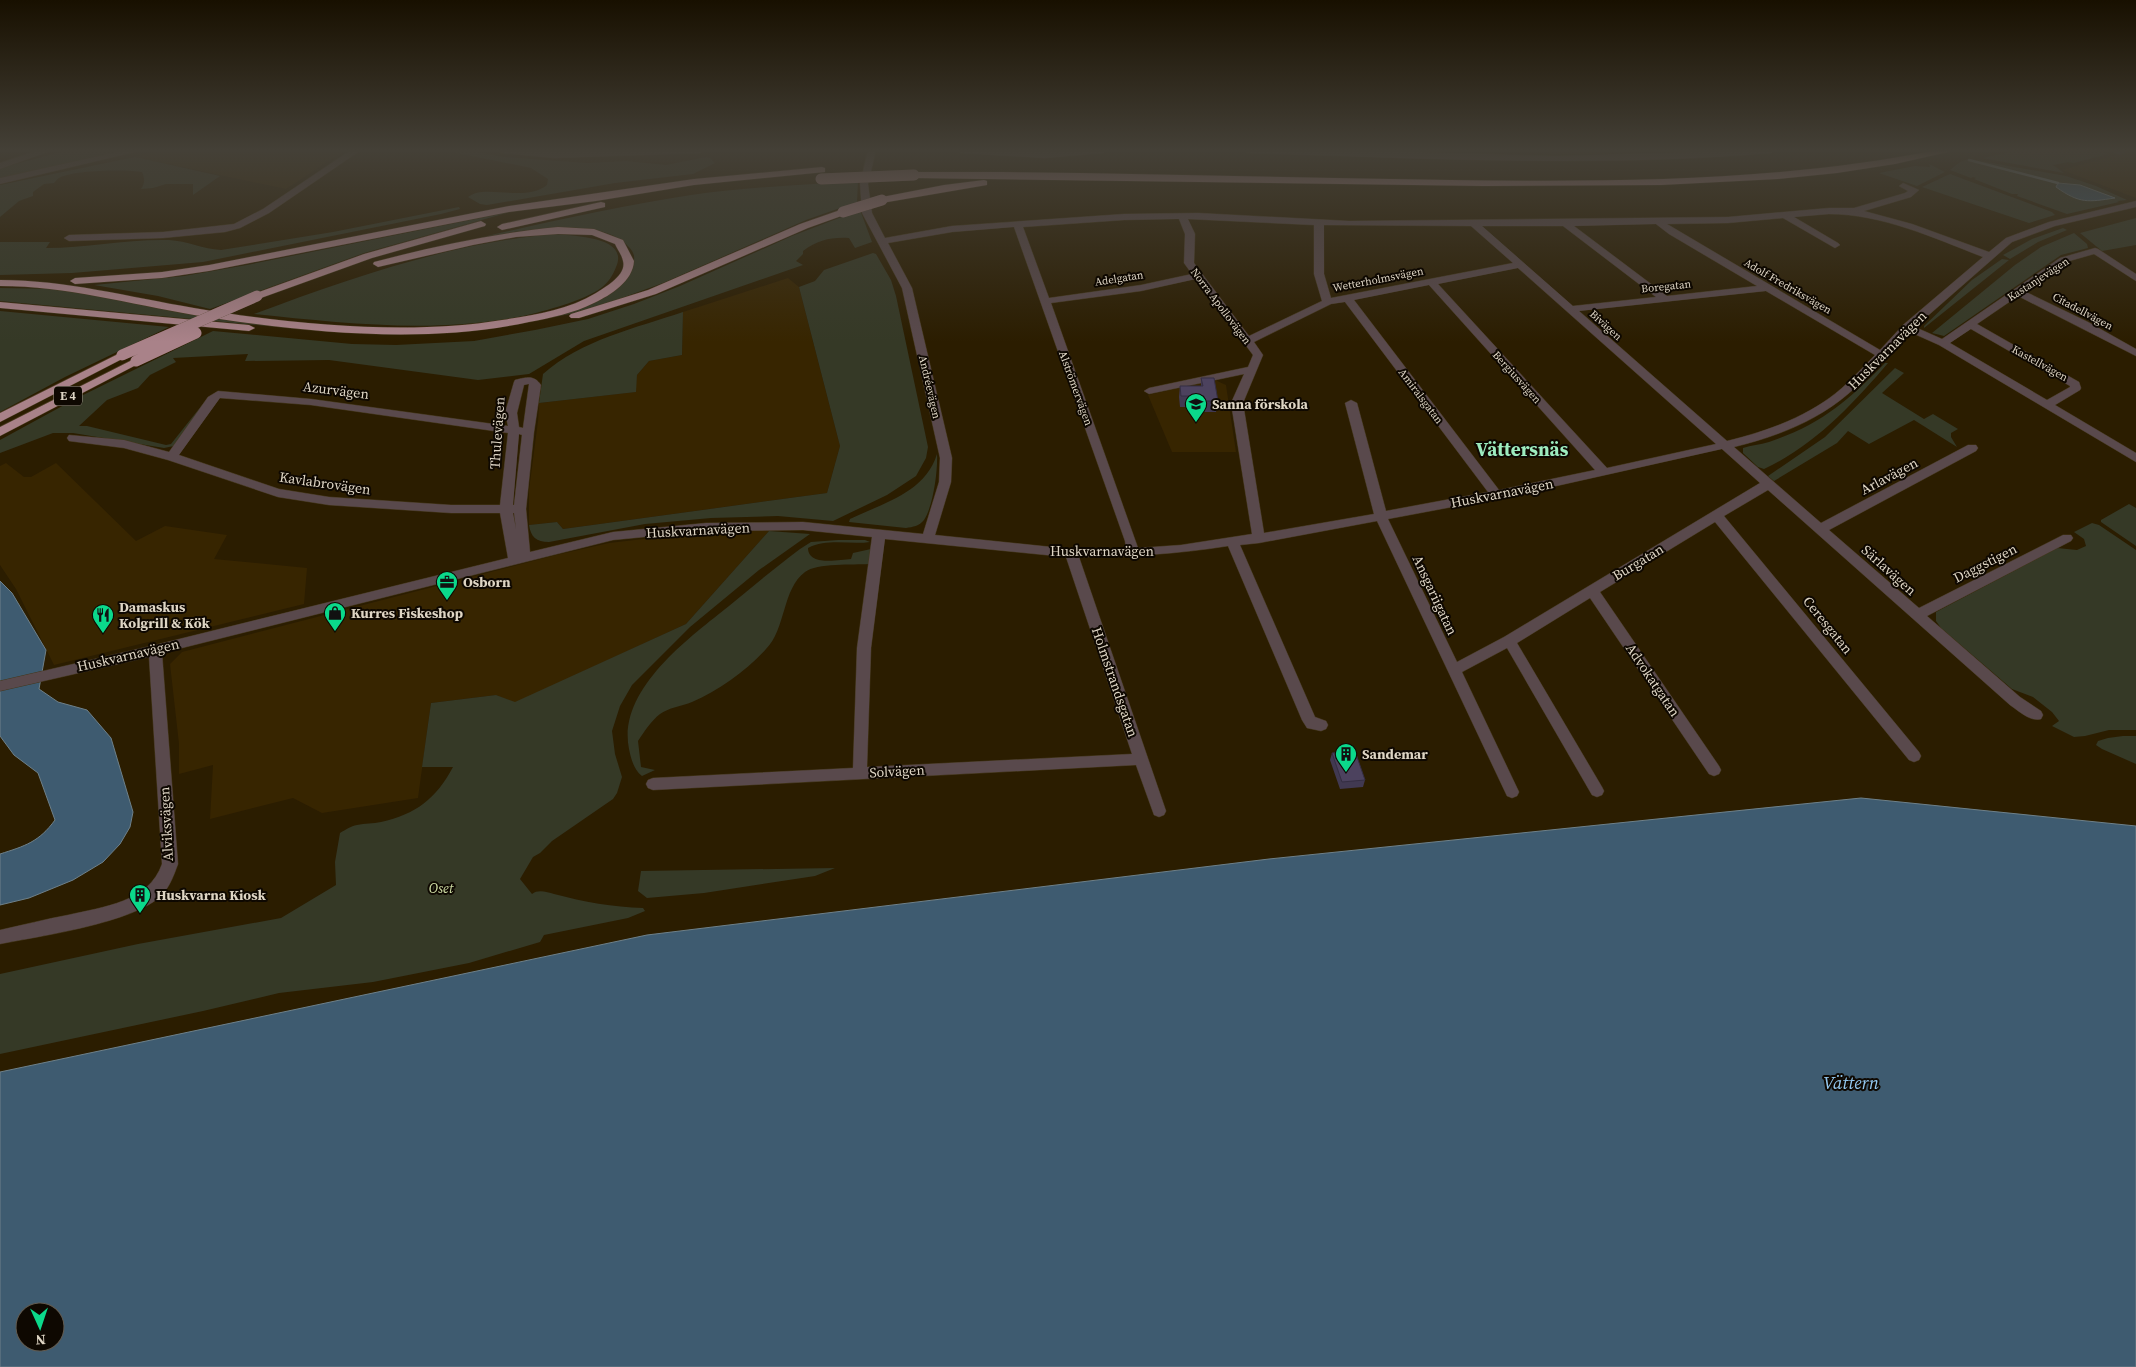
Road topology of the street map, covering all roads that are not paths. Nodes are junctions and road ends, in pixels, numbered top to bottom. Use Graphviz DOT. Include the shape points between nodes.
graph roads {
  1 [pos="261,214"];
  2 [pos="485,214"];
  3 [pos="523,214"];
  4 [pos="563,214"];
  5 [pos="838,214"];
  6 [pos="868,214"];
  7 [pos="1805,214"];
  8 [pos="1864,214"];
  9 [pos="2097,214"];
  10 [pos="1182,216"];
  11 [pos="1786,216"];
  12 [pos="1659,222"];
  13 [pos="1017,223"];
  14 [pos="1319,223"];
  15 [pos="1474,223"];
  16 [pos="1565,223"];
  17 [pos="69,238"];
  18 [pos="881,241"];
  19 [pos="1835,244"];
  20 [pos="1990,256"];
  21 [pos="378,264"];
  22 [pos="1519,265"];
  23 [pos="1197,276"];
  24 [pos="2136,278"];
  25 [pos="1431,282"];
  26 [pos="0,283"];
  27 [pos="18,283"];
  28 [pos="1766,288"];
  29 [pos="2018,292"];
  30 [pos="1347,298"];
  31 [pos="1664,298"];
  32 [pos="262,300"];
  33 [pos="1045,301"];
  34 [pos="1328,302"];
  35 [pos="0,305"];
  36 [pos="1570,309"];
  37 [pos="1970,324"];
  38 [pos="1907,327"];
  39 [pos="1248,341"];
  40 [pos="1943,343"];
  41 [pos="2136,353"];
  42 [pos="1880,354"];
  43 [pos="1252,369"];
  44 [pos="1149,391"];
  45 [pos="1351,403"];
  46 [pos="2046,405"];
  47 [pos="0,418"];
  48 [pos="514,430"];
  49 [pos="0,432"];
  50 [pos="528,432"];
  51 [pos="73,438"];
  52 [pos="1724,445"];
  53 [pos="1972,448"];
  54 [pos="172,457"];
  55 [pos="2136,458"];
  56 [pos="1604,472"];
  57 [pos="1768,484"];
  58 [pos="1496,494"];
  59 [pos="520,509"];
  60 [pos="506,510"];
  61 [pos="1716,515"];
  62 [pos="1381,516"];
  63 [pos="1820,529"];
  64 [pos="879,534"];
  65 [pos="928,538"];
  66 [pos="2067,538"];
  67 [pos="1259,539"];
  68 [pos="1233,543"];
  69 [pos="1071,553"];
  70 [pos="1133,553"];
  71 [pos="520,559"];
  72 [pos="1592,590"];
  73 [pos="1917,615"];
  74 [pos="1509,641"];
  75 [pos="154,650"];
  76 [pos="1454,670"];
  77 [pos="0,686"];
  78 [pos="2036,715"];
  79 [pos="1320,725"];
  80 [pos="1914,756"];
  81 [pos="1142,759"];
  82 [pos="1714,770"];
  83 [pos="860,773"];
  84 [pos="653,784"];
  85 [pos="1597,791"];
  86 [pos="1512,792"];
  87 [pos="1159,810"];
  88 [pos="0,937"];
  1 -- 17 [label="street" via="237,226 207,231"];
  2 -- 27 [label="highway" via="209,268 123,278"];
  3 -- 32 [label="highway, E 4" via="368,256"];
  4 -- 21 [label="highway, E 4" via="502,227"];
  5 -- 35 [label="highway, bridge" via="652,292 575,316 493,332 419,338 341,336"];
  6 -- 18 [label="street, Andréevägen"];
  7 -- 11 [label="street"];
  8 -- 20 [label="street" via="1909,226"];
  9 -- 20 [label="street, Huskvarnavägen" via="2033,230 2009,240"];
  10 -- 13 [label="street"];
  10 -- 14 [label="street"];
  10 -- 23 [label="street, Norra Apollovägen" via="1190,234 1189,263"];
  11 -- 12 [label="street"];
  11 -- 19 [label="street"];
  12 -- 16 [label="street"];
  12 -- 28 [label="street, Adolf Fredriksvägen"];
  13 -- 18 [label="street" via="930,231"];
  13 -- 33 [label="street, Alströmervägen"];
  14 -- 15 [label="street"];
  14 -- 34 [label="street" via="1318,269 1322,293"];
  15 -- 16 [label="street"];
  15 -- 22 [label="street, Bivägen"];
  16 -- 31 [label="street"];
  18 -- 65 [label="street, Andréevägen" via="907,288 946,458 945,482"];
  20 -- 38 [label="street, Huskvarnavägen"];
  21 -- 27 [label="highway" via="492,238 571,230 590,231 618,241 626,248 629,266 613,287 580,305 513,322 427,331 362,330 267,320 193,311 73,287"];
  21 -- 32 [label="highway, E 4"];
  22 -- 25 [label="street, Wetterholmsvägen"];
  22 -- 36 [label="street, Bivägen"];
  23 -- 33 [label="street, Adelgatan" via="1105,294"];
  23 -- 39 [label="street, Norra Apollovägen"];
  24 -- 29 [label="street, Kastanjevägen" via="2095,251 2063,260"];
  25 -- 30 [label="street, Wetterholmsvägen"];
  25 -- 56 [label="street, Bergiusvägen"];
  26 -- 27 [label="highway"];
  28 -- 31 [label="street, Boregatan"];
  28 -- 42 [label="street, Adolf Fredriksvägen"];
  29 -- 37 [label="street, Kastanjevägen"];
  29 -- 41 [label="street, Citadellvägen"];
  30 -- 34 [label="street, Wetterholmsvägen"];
  30 -- 58 [label="street, Amiralsgatan"];
  31 -- 36 [label="street, Boregatan"];
  32 -- 47 [label="highway, E 4, bridge" via="122,355"];
  32 -- 49 [label="highway, E 4, bridge"];
  33 -- 70 [label="street, Alströmervägen"];
  34 -- 39 [label="street, Wetterholmsvägen"];
  36 -- 52 [label="street, Bivägen"];
  37 -- 40 [label="street, Kastanjevägen"];
  37 -- 46 [label="street, Kastellvägen" via="2075,384 2076,388 2071,392"];
  38 -- 40 [label="street"];
  38 -- 42 [label="street, Huskvarnavägen"];
  39 -- 43 [label="street, Norra Apollovägen" via="1258,355"];
  40 -- 46 [label="street"];
  42 -- 52 [label="street, Huskvarnavägen" via="1845,391 1807,417 1755,438"];
  43 -- 44 [label="street"];
  43 -- 67 [label="street, Norra Apollovägen" via="1237,403"];
  45 -- 62 [label="street, Ansgariigatan"];
  46 -- 55 [label="street"];
  48 -- 50 [label="street, Azurvägen"];
  48 -- 50 [label="street, Thulevägen" via="511,413 517,386 519,382 532,380 536,385"];
  48 -- 54 [label="street, Azurvägen" via="311,402 218,394"];
  48 -- 60 [label="street, Thulevägen"];
  50 -- 59 [label="street, Thulevägen"];
  51 -- 54 [label="street, Kavlabrovägen" via="124,444"];
  52 -- 56 [label="street, Huskvarnavägen"];
  52 -- 57 [label="street, Särlavägen"];
  53 -- 63 [label="street, Arlavägen"];
  54 -- 60 [label="street, Kavlabrovägen" via="278,493 393,506"];
  56 -- 58 [label="street, Huskvarnavägen"];
  57 -- 61 [label="street, Burgatan"];
  57 -- 63 [label="street, Särlavägen"];
  58 -- 62 [label="street, Huskvarnavägen"];
  59 -- 60 [label="street, Kavlabrovägen"];
  59 -- 71 [label="street, Thulevägen"];
  60 -- 71 [label="street, Thulevägen"];
  61 -- 72 [label="street, Burgatan"];
  61 -- 80 [label="street, Ceresgatan"];
  62 -- 67 [label="street, Huskvarnavägen"];
  62 -- 76 [label="street, Ansgariigatan"];
  63 -- 73 [label="street, Särlavägen"];
  64 -- 65 [label="street, Huskvarnavägen"];
  64 -- 71 [label="street, Huskvarnavägen" via="802,526 706,527 613,536"];
  64 -- 83 [label="street" via="864,648"];
  65 -- 69 [label="street, Huskvarnavägen"];
  66 -- 73 [label="street, Daggstigen"];
  67 -- 68 [label="street, Huskvarnavägen"];
  68 -- 70 [label="street, Huskvarnavägen"];
  68 -- 79 [label="street" via="1309,720"];
  69 -- 70 [label="street, Huskvarnavägen"];
  69 -- 81 [label="street, Holmstrandsgatan"];
  71 -- 75 [label="street, Huskvarnavägen"];
  72 -- 74 [label="street, Burgatan"];
  72 -- 82 [label="street, Advokatgatan"];
  73 -- 78 [label="street, Särlavägen" via="2015,701"];
  74 -- 76 [label="street, Burgatan"];
  74 -- 85 [label="street"];
  75 -- 77 [label="street, Huskvarnavägen"];
  75 -- 88 [label="street, Alviksvägen" via="170,864 164,882 124,909"];
  76 -- 86 [label="street, Ansgariigatan"];
  81 -- 83 [label="street, Solvägen"];
  81 -- 87 [label="street, Holmstrandsgatan"];
  83 -- 84 [label="street, Solvägen"];
}
